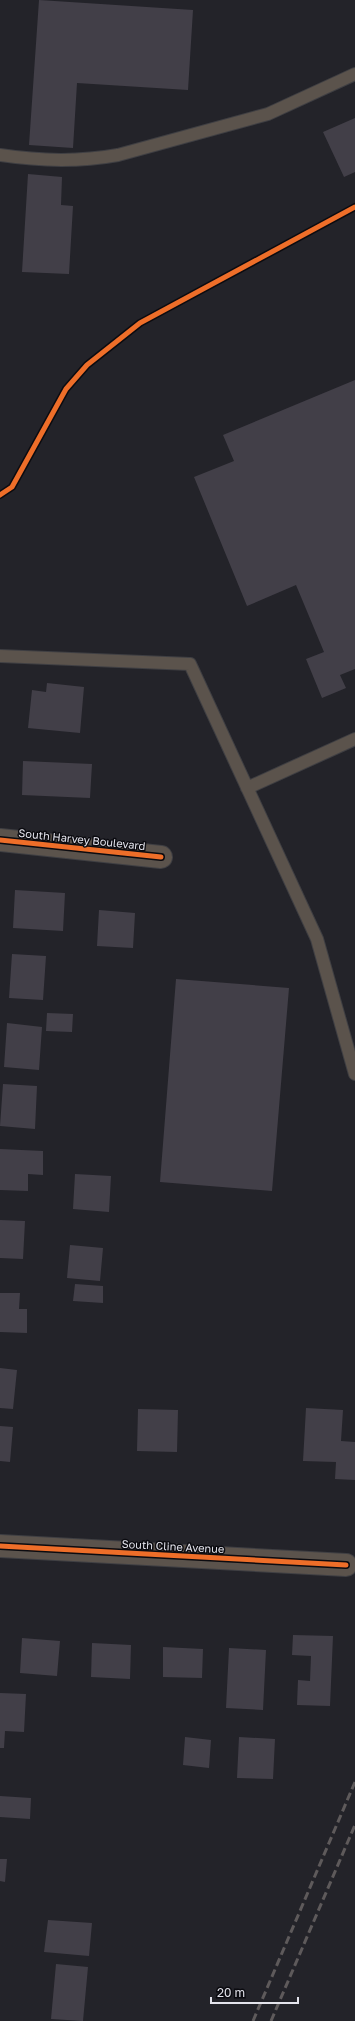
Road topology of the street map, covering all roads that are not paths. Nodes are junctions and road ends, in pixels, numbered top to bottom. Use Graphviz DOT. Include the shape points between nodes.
graph roads {
  1 [pos="355,74"];
  2 [pos="0,155"];
  3 [pos="0,656"];
  4 [pos="355,739"];
  5 [pos="248,788"];
  6 [pos="0,840"];
  7 [pos="161,857"];
  8 [pos="355,1074"];
  9 [pos="0,1546"];
  10 [pos="346,1565"];
  1 -- 2 [label="lane" via="268,114 118,155 70,160"];
  3 -- 5 [label="lane" via="190,664"];
  4 -- 5 [label="lane"];
  5 -- 8 [label="lane" via="317,939"];
  6 -- 7 [label="street, South Harvey Boulevard"];
  9 -- 10 [label="street, South Cline Avenue"];
}
